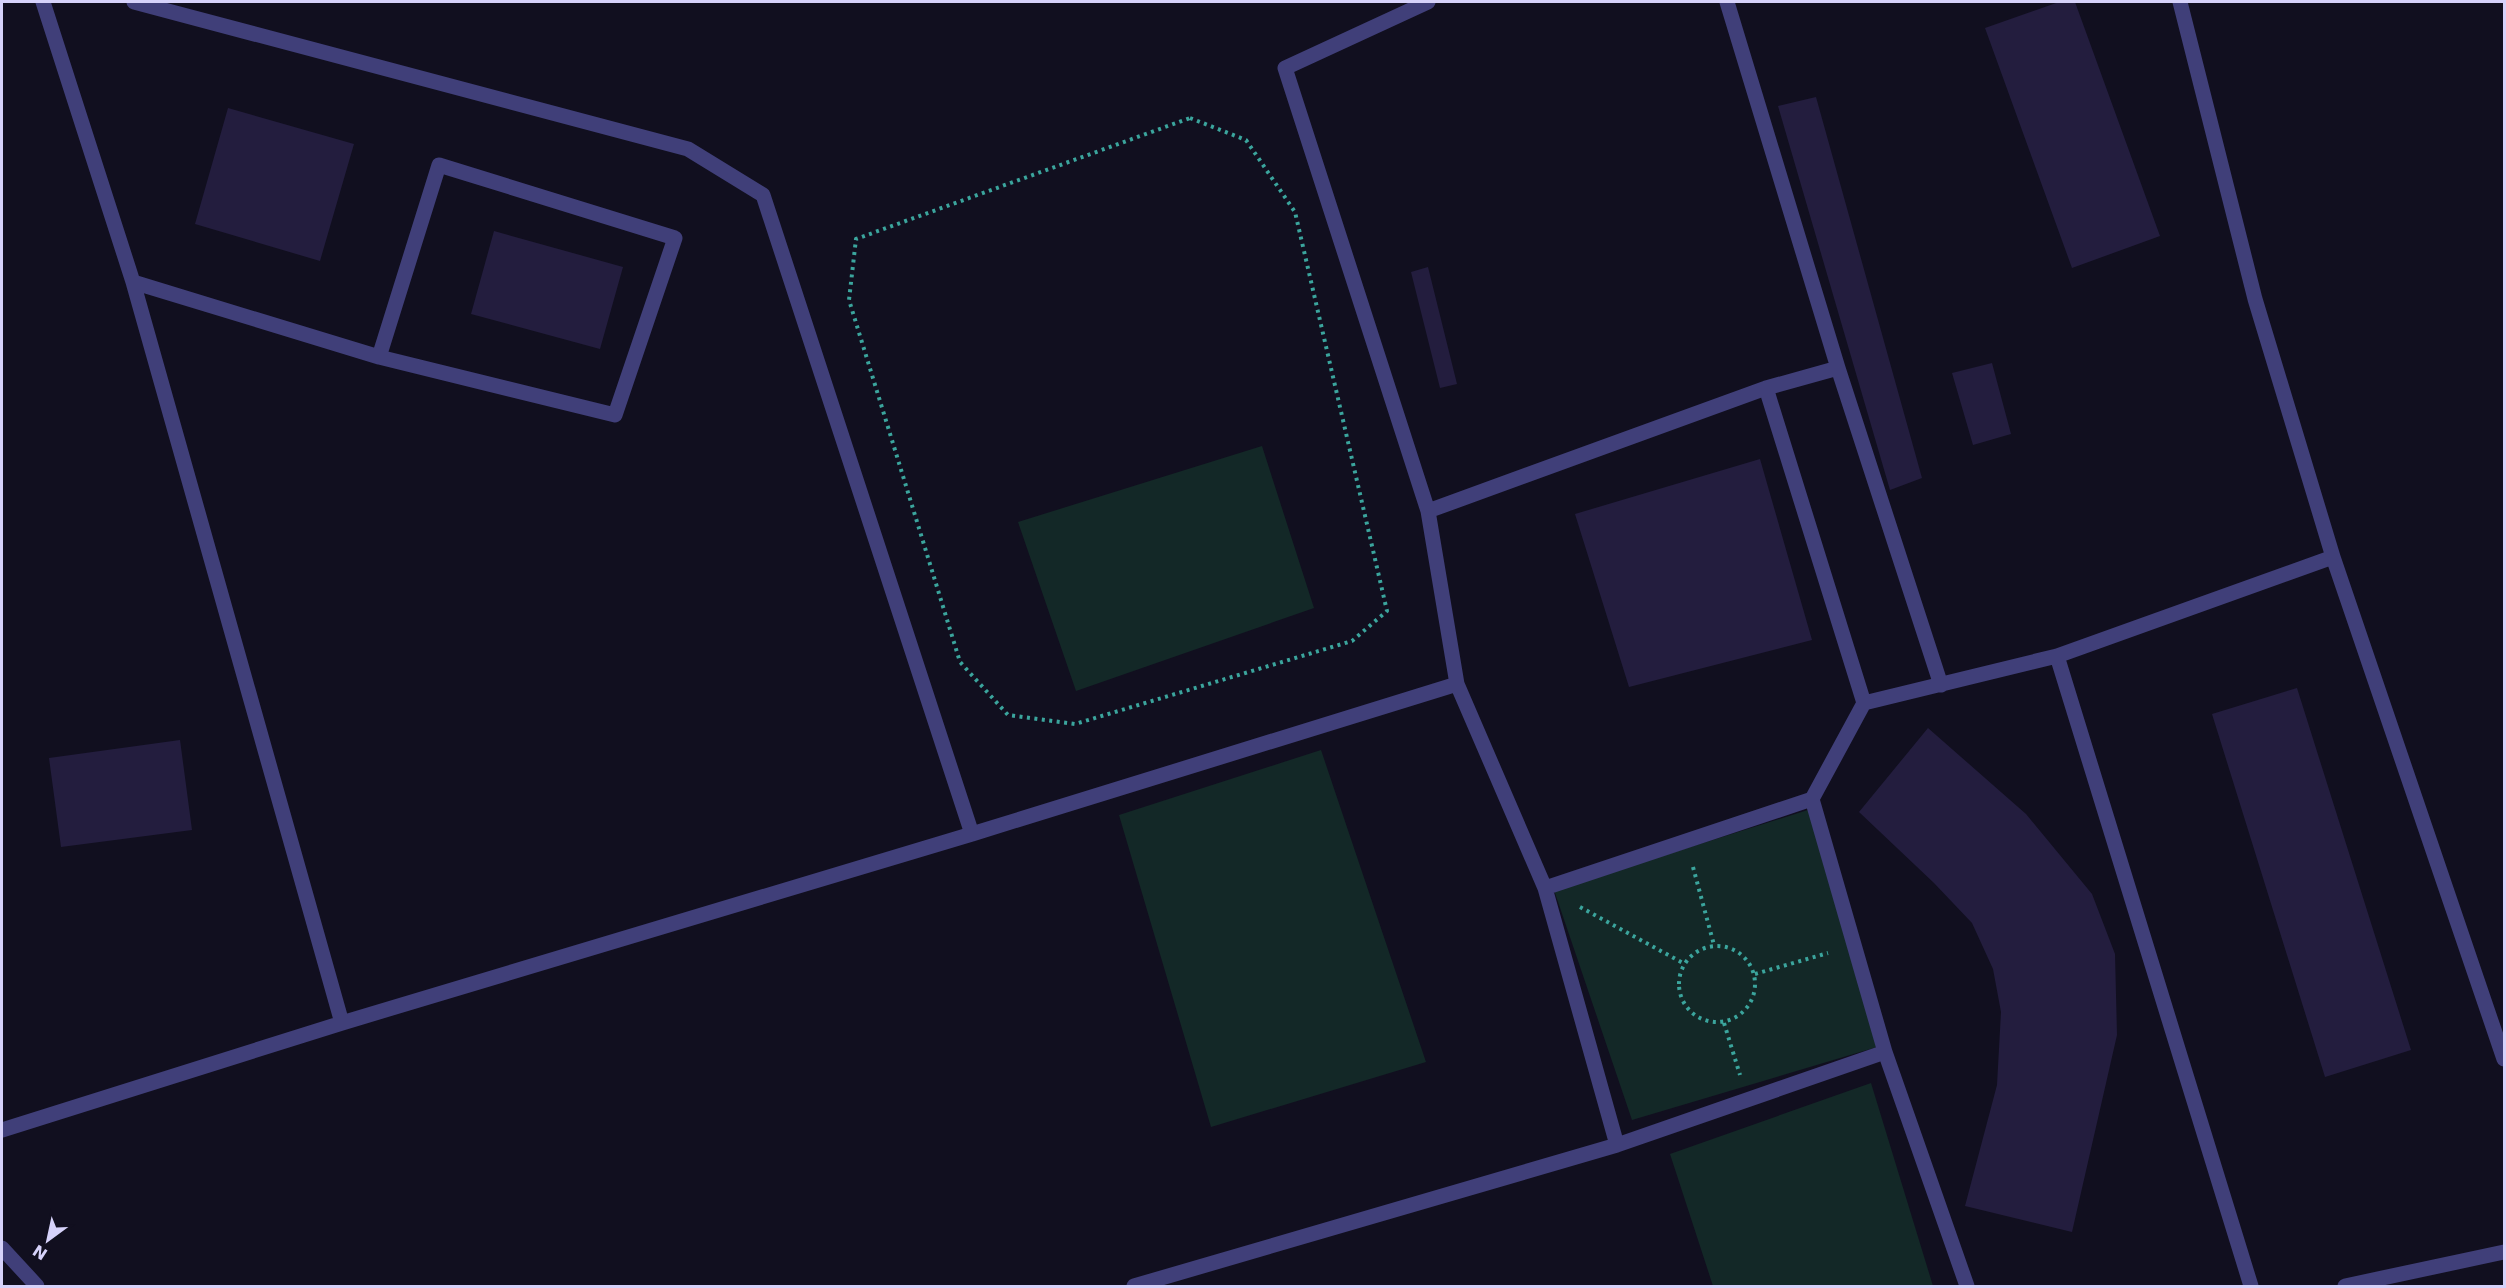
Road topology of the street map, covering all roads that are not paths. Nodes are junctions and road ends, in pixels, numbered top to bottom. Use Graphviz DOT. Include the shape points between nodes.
graph roads {
  1 [pos="43,2"];
  2 [pos="134,2"];
  3 [pos="1428,2"];
  4 [pos="1727,2"];
  5 [pos="2180,2"];
  6 [pos="133,282"];
  7 [pos="379,357"];
  8 [pos="1838,368"];
  9 [pos="1766,388"];
  10 [pos="1428,511"];
  11 [pos="2333,557"];
  12 [pos="2057,656"];
  13 [pos="1457,684"];
  14 [pos="1941,685"];
  15 [pos="1864,702"];
  16 [pos="1812,799"];
  17 [pos="972,834"];
  18 [pos="1545,888"];
  19 [pos="342,1023"];
  20 [pos="1885,1052"];
  21 [pos="2505,1059"];
  22 [pos="2,1130"];
  23 [pos="1617,1145"];
  24 [pos="2,1248"];
  25 [pos="2505,1252"];
  26 [pos="37,1287"];
  27 [pos="1134,1287"];
  28 [pos="1966,1287"];
  29 [pos="2251,1287"];
  30 [pos="2345,1287"];
  1 -- 6 [label="lane"];
  2 -- 17 [label="lane" via="688,149 763,195"];
  3 -- 10 [label="lane" via="1285,68"];
  4 -- 8 [label="lane"];
  5 -- 11 [label="lane" via="2255,299"];
  6 -- 7 [label="lane"];
  6 -- 19 [label="lane"];
  7 -- 7 [label="lane" via="615,415 675,238 439,165"];
  8 -- 9 [label="lane"];
  8 -- 14 [label="lane"];
  9 -- 10 [label="lane"];
  9 -- 15 [label="lane"];
  10 -- 13 [label="lane"];
  11 -- 12 [label="lane"];
  11 -- 21 [label="lane"];
  12 -- 14 [label="lane"];
  12 -- 29 [label="lane"];
  13 -- 17 [label="lane"];
  13 -- 18 [label="lane"];
  14 -- 15 [label="lane"];
  15 -- 16 [label="lane"];
  16 -- 18 [label="lane"];
  16 -- 20 [label="lane"];
  17 -- 19 [label="lane"];
  18 -- 23 [label="lane"];
  19 -- 22 [label="lane"];
  20 -- 23 [label="lane"];
  20 -- 28 [label="lane"];
  23 -- 27 [label="lane"];
  24 -- 26 [label="lane"];
  25 -- 30 [label="lane"];
}
